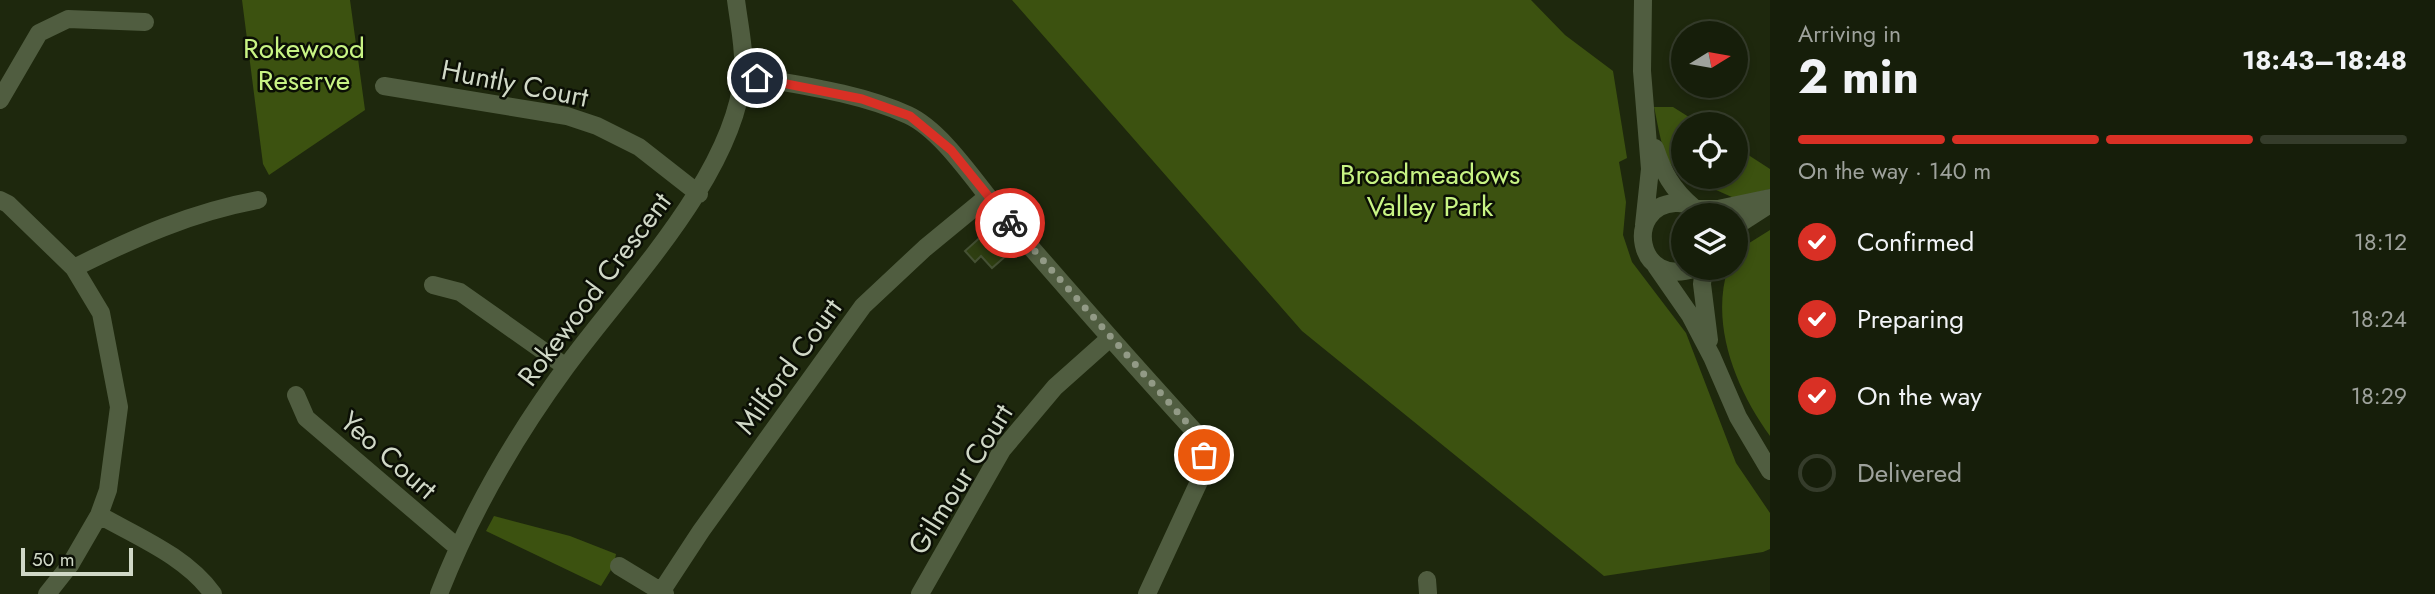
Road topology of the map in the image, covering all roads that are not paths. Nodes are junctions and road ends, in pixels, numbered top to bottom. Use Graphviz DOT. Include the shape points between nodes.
graph roads {
  1 [pos="736,0"];
  2 [pos="1643,0"];
  3 [pos="145,22"];
  4 [pos="743,75"];
  5 [pos="384,86"];
  6 [pos="0,100"];
  7 [pos="1647,125"];
  8 [pos="699,194"];
  9 [pos="987,197"];
  10 [pos="1770,198"];
  11 [pos="0,200"];
  12 [pos="258,200"];
  13 [pos="1671,203"];
  14 [pos="1689,203"];
  15 [pos="1746,203"];
  16 [pos="1770,204"];
  17 [pos="1748,218"];
  18 [pos="1644,225"];
  19 [pos="1656,266"];
  20 [pos="74,268"];
  21 [pos="1671,272"];
  22 [pos="1702,280"];
  23 [pos="433,285"];
  24 [pos="1110,338"];
  25 [pos="1712,357"];
  26 [pos="566,367"];
  27 [pos="296,395"];
  28 [pos="1770,471"];
  29 [pos="99,515"];
  30 [pos="457,547"];
  31 [pos="620,566"];
  32 [pos="663,593"];
  33 [pos="47,594"];
  34 [pos="214,594"];
  35 [pos="439,594"];
  36 [pos="920,594"];
  37 [pos="1147,594"];
  1 -- 4 [label="street, Rokewood Crescent"];
  2 -- 7 [label="street"];
  3 -- 6 [label="street" via="68,19 39,33"];
  4 -- 8 [label="street, Rokewood Crescent" via="725,135"];
  4 -- 9 [label="street" via="862,99 910,116 951,150"];
  5 -- 8 [label="street, Huntly Court" via="568,116 639,147"];
  7 -- 14 [label="street" via="1661,168 1675,192"];
  7 -- 18 [label="street" via="1649,195"];
  8 -- 26 [label="street, Rokewood Crescent"];
  9 -- 24 [label="street"];
  9 -- 32 [label="street, Milford Court" via="863,306 701,531"];
  10 -- 15 [label="street"];
  11 -- 20 [label="street"];
  12 -- 20 [label="street" via="214,208"];
  13 -- 18 [label="street" via="1660,207"];
  16 -- 17 [label="street"];
  18 -- 19 [label="street" via="1643,247"];
  19 -- 21 [label="street"];
  19 -- 25 [label="street" via="1690,314"];
  20 -- 29 [label="street" via="101,313 119,407 108,489"];
  22 -- 25 [label="street"];
  23 -- 26 [label="street" via="460,292"];
  24 -- 36 [label="street, Gilmour Court" via="1055,387 1002,450"];
  24 -- 37 [label="street" via="1196,433 1204,455 1203,473"];
  25 -- 28 [label="street" via="1738,418"];
  26 -- 30 [label="street, Rokewood Crescent" via="516,438"];
  27 -- 30 [label="street, Yeo Court" via="306,418"];
  29 -- 33 [label="street"];
  29 -- 34 [label="street" via="161,550"];
  30 -- 35 [label="street, Rokewood Crescent"];
  31 -- 32 [label="street, Milford Court"];
}
